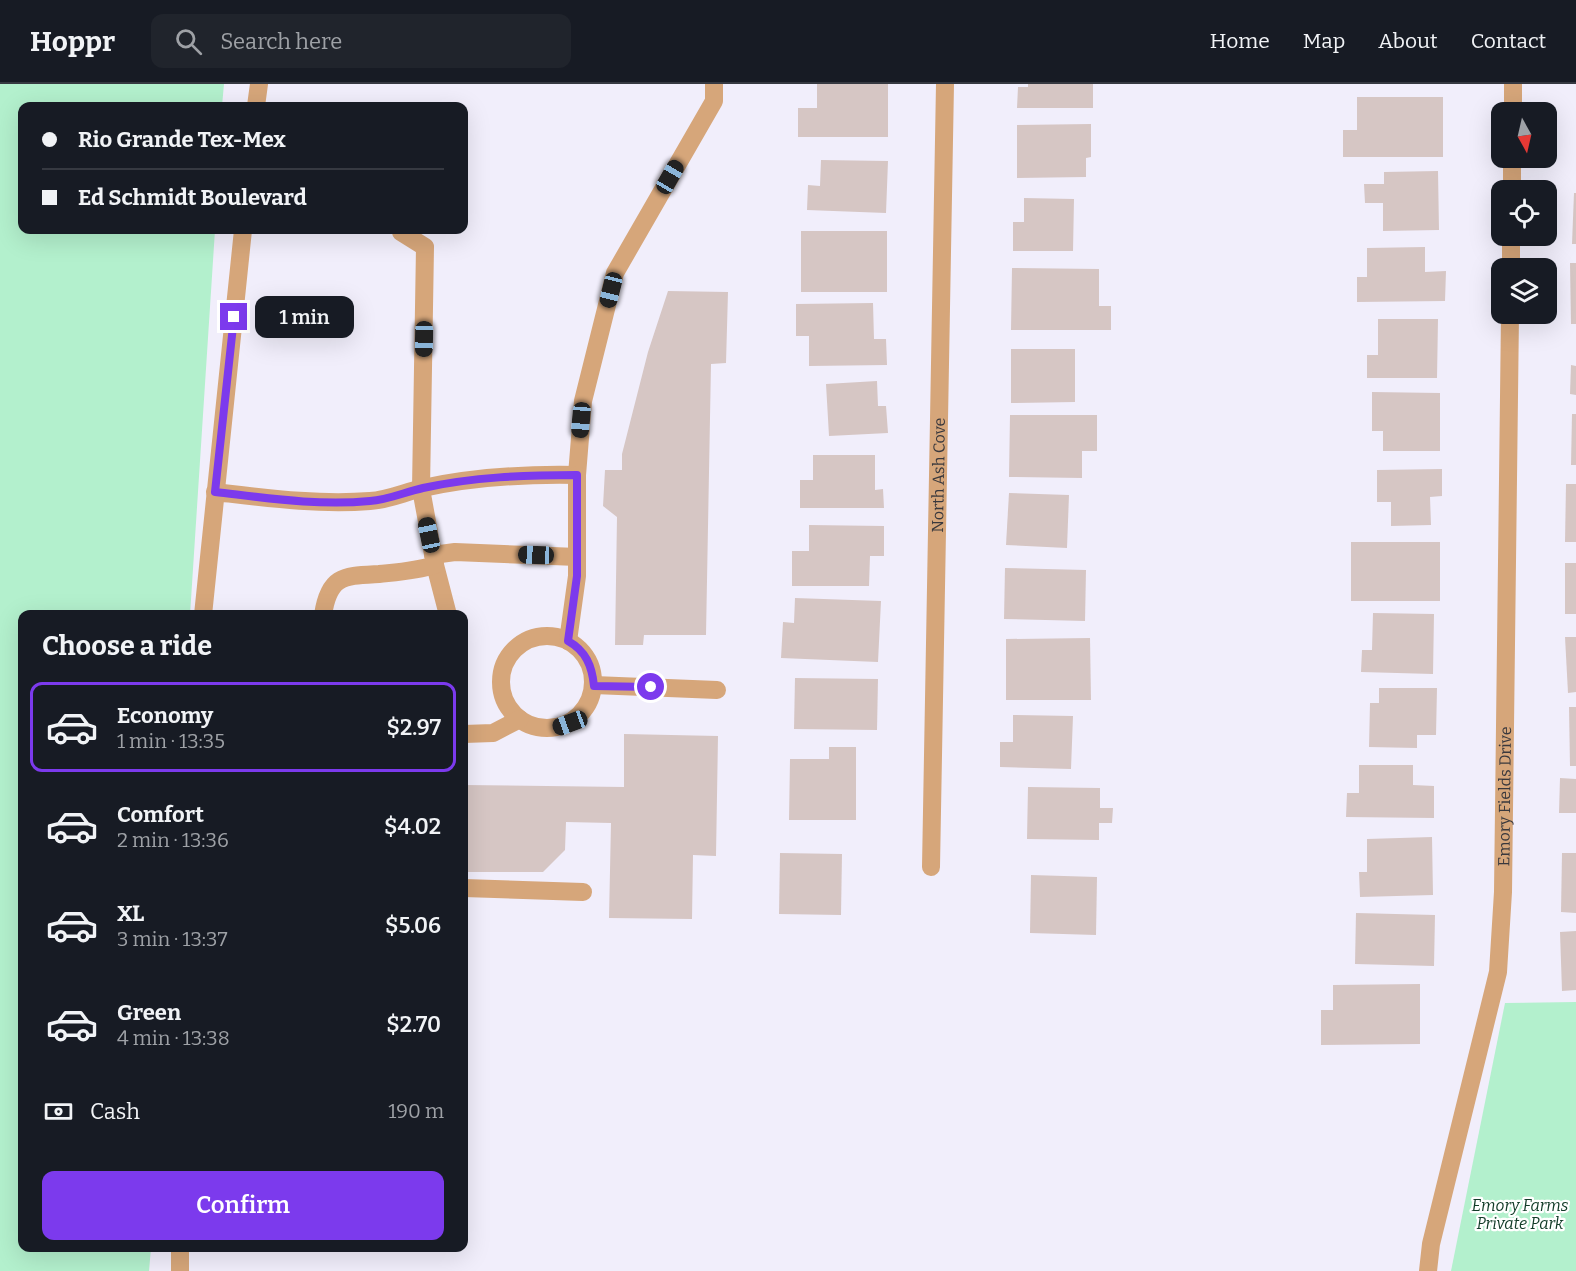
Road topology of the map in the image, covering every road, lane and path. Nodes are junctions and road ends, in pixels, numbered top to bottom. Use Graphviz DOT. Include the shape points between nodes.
graph roads {
  1 [pos="259,84"];
  2 [pos="714,84"];
  3 [pos="945,84"];
  4 [pos="1513,84"];
  5 [pos="257,102"];
  6 [pos="1513,102"];
  7 [pos="243,234"];
  8 [pos="404,234"];
  9 [pos="1510,324"];
  10 [pos="577,475"];
  11 [pos="421,489"];
  12 [pos="215,492"];
  13 [pos="577,556"];
  14 [pos="434,560"];
  15 [pos="203,610"];
  16 [pos="324,610"];
  17 [pos="447,610"];
  18 [pos="568,641"];
  19 [pos="594,686"];
  20 [pos="717,690"];
  21 [pos="520,719"];
  22 [pos="468,735"];
  23 [pos="931,867"];
  24 [pos="468,888"];
  25 [pos="583,892"];
  26 [pos="180,1252"];
  27 [pos="180,1271"];
  28 [pos="1428,1271"];
  1 -- 5 [label="street"];
  2 -- 10 [label="street" via="714,101 615,273 583,401"];
  3 -- 23 [label="street, North Ash Cove"];
  4 -- 6 [label="street"];
  7 -- 12 [label="street"];
  8 -- 11 [label="street" via="425,247"];
  9 -- 28 [label="street, Emory Fields Drive" via="1503,892 1498,972 1431,1244"];
  10 -- 11 [label="street" via="488,477"];
  10 -- 13 [label="street"];
  11 -- 12 [label="street" via="372,501 313,503"];
  11 -- 14 [label="street"];
  12 -- 15 [label="street"];
  13 -- 14 [label="street" via="455,552"];
  13 -- 18 [label="street"];
  14 -- 16 [label="street" via="403,572 339,580"];
  14 -- 17 [label="street"];
  18 -- 19 [label="street" via="586,656"];
  18 -- 21 [label="street" via="546,636 532,638 508,657 500,687 504,702"];
  19 -- 20 [label="street"];
  19 -- 21 [label="street" via="582,713 570,723 540,728"];
  21 -- 22 [label="street" via="493,733"];
  24 -- 25 [label="street"];
  26 -- 27 [label="street"];
}
